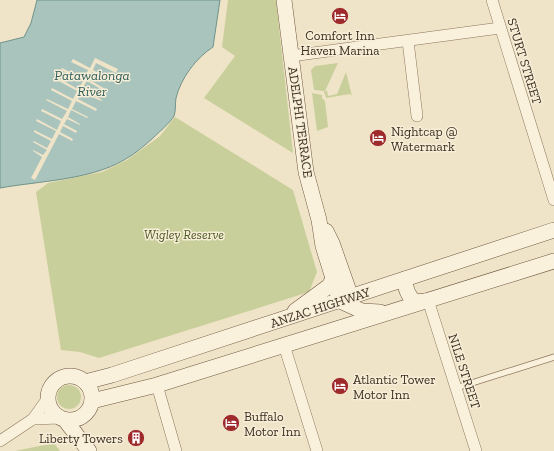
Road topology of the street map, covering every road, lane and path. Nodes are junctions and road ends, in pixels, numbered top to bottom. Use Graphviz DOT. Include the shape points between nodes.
graph roads {
  1 [pos="284,0"];
  2 [pos="492,0"];
  3 [pos="500,28"];
  4 [pos="408,41"];
  5 [pos="291,56"];
  6 [pos="417,116"];
  7 [pos="554,200"];
  8 [pos="319,220"];
  9 [pos="554,230"];
  10 [pos="554,261"];
  11 [pos="333,279"];
  12 [pos="405,279"];
  13 [pos="347,301"];
  14 [pos="425,301"];
  15 [pos="285,319"];
  16 [pos="300,340"];
  17 [pos="284,345"];
  18 [pos="554,357"];
  19 [pos="85,382"];
  20 [pos="156,384"];
  21 [pos="456,388"];
  22 [pos="48,398"];
  23 [pos="88,412"];
  24 [pos="33,419"];
  25 [pos="63,419"];
  26 [pos="0,441"];
  27 [pos="90,451"];
  28 [pos="176,451"];
  29 [pos="317,451"];
  30 [pos="476,451"];
  1 -- 5 [label="street, ADELPHI TERRACE"];
  2 -- 3 [label="street, STURT STREET"];
  3 -- 4 [label="street"];
  3 -- 7 [label="street, STURT STREET"];
  4 -- 5 [label="street"];
  4 -- 6 [label="street"];
  5 -- 8 [label="street, ADELPHI TERRACE" via="306,172"];
  8 -- 11 [label="street, ADELPHI TERRACE" via="323,246"];
  8 -- 13 [label="street, ADELPHI TERRACE" via="332,243"];
  9 -- 12 [label="street, ANZAC HIGHWAY"];
  10 -- 14 [label="street, ANZAC HIGHWAY"];
  11 -- 13 [label="street, ADELPHI TERRACE"];
  11 -- 15 [label="street" via="328,286"];
  12 -- 13 [label="street, ANZAC HIGHWAY"];
  12 -- 14 [label="street" via="411,298 415,302"];
  13 -- 14 [label="street" via="362,311 390,312"];
  13 -- 15 [label="street, ANZAC HIGHWAY"];
  13 -- 16 [label="street" via="340,319 322,331"];
  14 -- 16 [label="street, ANZAC HIGHWAY"];
  14 -- 21 [label="street, NILE STREET"];
  15 -- 19 [label="street, ANZAC HIGHWAY"];
  16 -- 17 [label="street, ANZAC HIGHWAY"];
  17 -- 20 [label="street, ANZAC HIGHWAY"];
  17 -- 29 [label="street"];
  18 -- 21 [label="lane"];
  19 -- 22 [label="street" via="73,376 59,379 51,387"];
  19 -- 23 [label="street" via="92,394"];
  20 -- 23 [label="street, ANZAC HIGHWAY"];
  20 -- 23 [label="street"];
  20 -- 28 [label="street"];
  21 -- 30 [label="street, NILE STREET"];
  22 -- 24 [label="street"];
  22 -- 25 [label="street" via="51,410"];
  23 -- 25 [label="street" via="76,420"];
  23 -- 27 [label="street"];
  24 -- 25 [label="street"];
  24 -- 26 [label="street"];
  25 -- 27 [label="street"];
}
